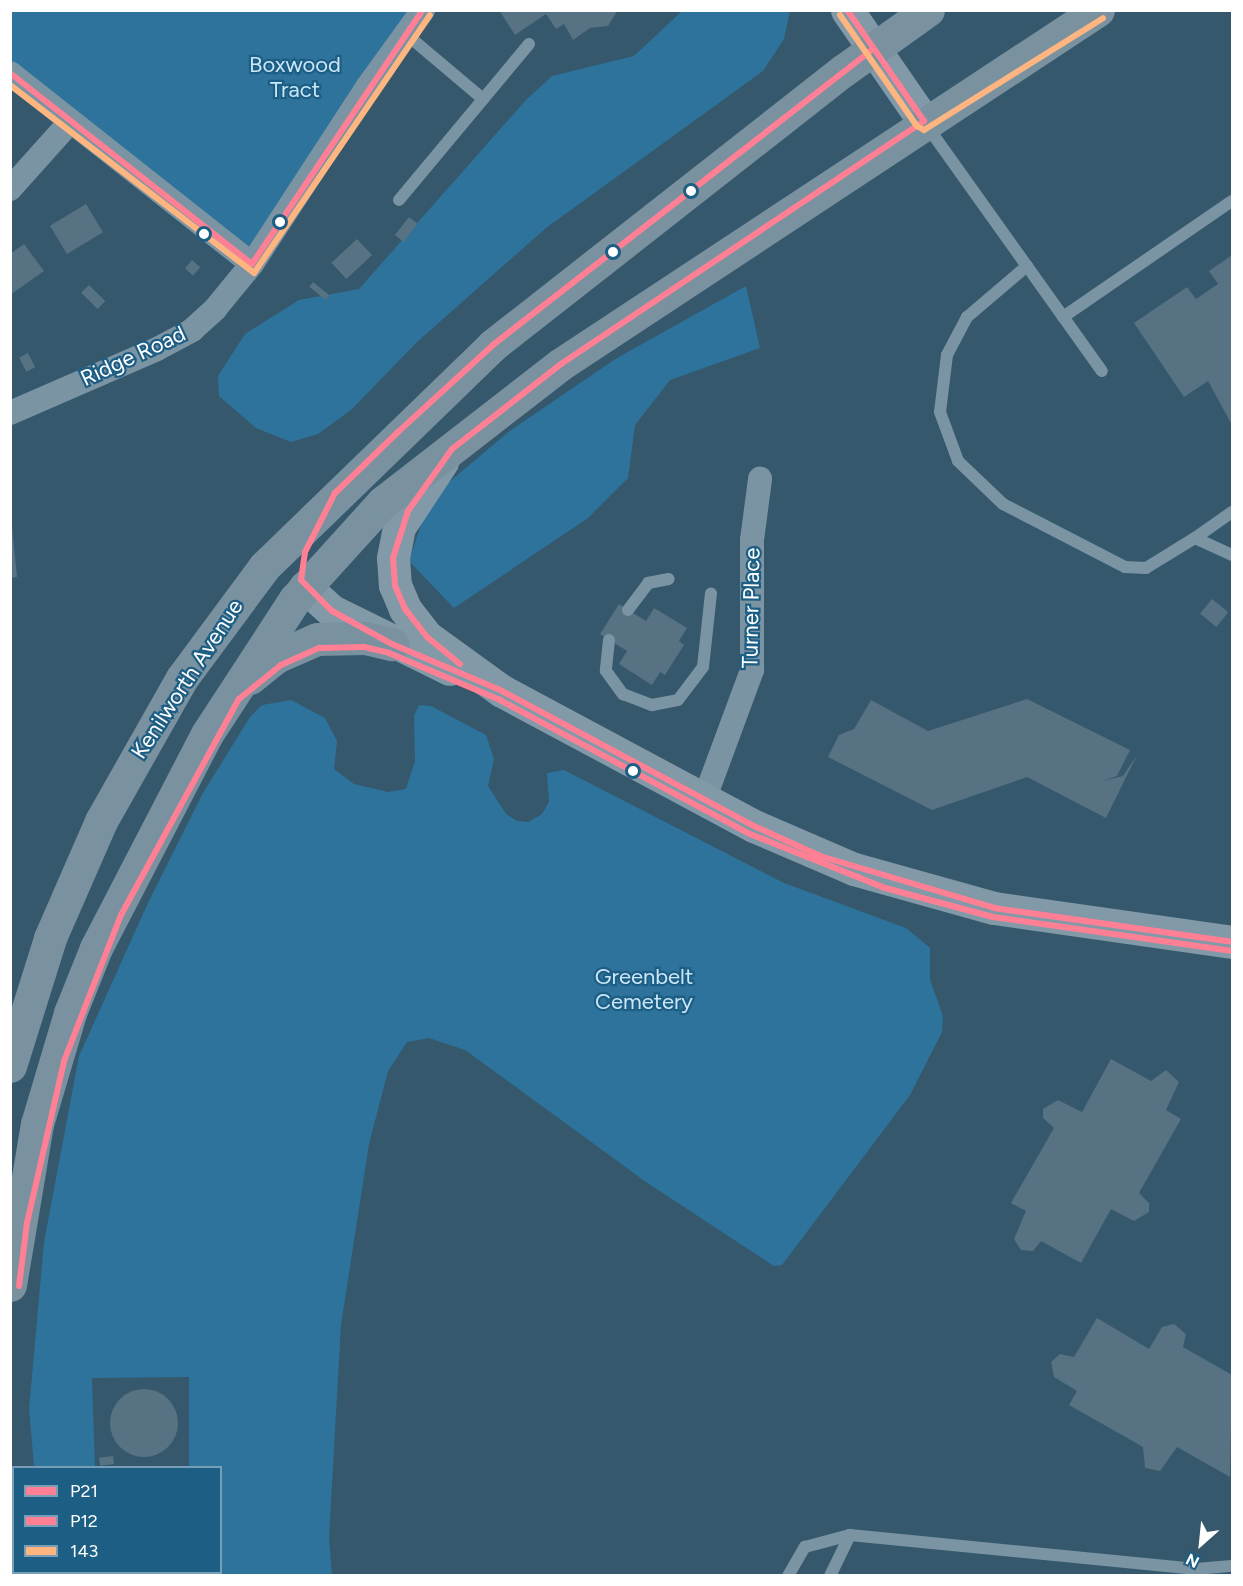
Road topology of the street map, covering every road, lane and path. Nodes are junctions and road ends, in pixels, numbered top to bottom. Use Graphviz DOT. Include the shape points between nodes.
graph roads {
  1 [pos="423,10"];
  2 [pos="847,10"];
  3 [pos="928,10"];
  4 [pos="1098,10"];
  5 [pos="406,34"];
  6 [pos="528,44"];
  7 [pos="873,49"];
  8 [pos="10,73"];
  9 [pos="483,99"];
  10 [pos="924,121"];
  11 [pos="70,122"];
  12 [pos="10,189"];
  13 [pos="399,200"];
  14 [pos="1233,201"];
  15 [pos="252,264"];
  16 [pos="1027,266"];
  17 [pos="1063,317"];
  18 [pos="1102,371"];
  19 [pos="10,413"];
  20 [pos="452,449"];
  21 [pos="760,479"];
  22 [pos="335,493"];
  23 [pos="1233,512"];
  24 [pos="1195,538"];
  25 [pos="1233,555"];
  26 [pos="669,579"];
  27 [pos="305,587"];
  28 [pos="711,592"];
  29 [pos="628,610"];
  30 [pos="609,640"];
  31 [pos="392,644"];
  32 [pos="502,691"];
  33 [pos="232,693"];
  34 [pos="704,800"];
  35 [pos="1233,942"];
  36 [pos="10,1066"];
  37 [pos="10,1285"];
  38 [pos="850,1535"];
  39 [pos="10,1563"];
  40 [pos="1233,1566"];
  41 [pos="12,1575"];
  42 [pos="788,1575"];
  43 [pos="830,1575"];
  1 -- 5 [label="street, Ridge Road"];
  2 -- 7 [label="street"];
  3 -- 7 [label="main road, Kenilworth Avenue"];
  4 -- 10 [label="main road, Kenilworth Avenue"];
  5 -- 9 [label="lane"];
  5 -- 15 [label="street, Ridge Road"];
  6 -- 9 [label="lane"];
  7 -- 10 [label="street"];
  7 -- 22 [label="main road, Kenilworth Avenue" via="493,345"];
  8 -- 11 [label="street"];
  9 -- 13 [label="lane"];
  10 -- 16 [label="lane"];
  10 -- 20 [label="main road, Kenilworth Avenue" via="561,364"];
  11 -- 12 [label="street"];
  11 -- 15 [label="street"];
  14 -- 17 [label="lane"];
  15 -- 19 [label="street, Ridge Road" via="192,330"];
  16 -- 17 [label="lane"];
  16 -- 24 [label="lane" via="967,317 947,355 940,412 958,461 1003,504 1125,567 1146,568"];
  17 -- 18 [label="lane"];
  20 -- 27 [label="main road, Kenilworth Avenue" via="383,502"];
  20 -- 32 [label="street" via="399,527 393,558 395,585 405,609 427,637"];
  21 -- 34 [label="street, Turner Place" via="752,540 752,670"];
  22 -- 27 [label="main road" via="305,552 301,579"];
  22 -- 36 [label="main road, Kenilworth Avenue" via="233,605 154,724 69,891 33,985"];
  23 -- 24 [label="lane"];
  24 -- 25 [label="lane"];
  26 -- 29 [label="lane" via="648,583"];
  27 -- 31 [label="street" via="332,611"];
  27 -- 33 [label="main road, Kenilworth Avenue"];
  28 -- 30 [label="lane" via="708,650 688,693 658,705 623,694 606,671"];
  31 -- 32 [label="street"];
  31 -- 33 [label="main road" via="365,638 317,639 276,657"];
  32 -- 34 [label="street"];
  33 -- 37 [label="main road, Kenilworth Avenue" via="132,874 70,1012 37,1124"];
  34 -- 35 [label="street" via="820,855 942,895 1095,924"];
  38 -- 40 [label="lane" via="1196,1569"];
  38 -- 42 [label="lane" via="805,1547"];
  38 -- 43 [label="lane"];
  39 -- 41 [label="main road"];
}
